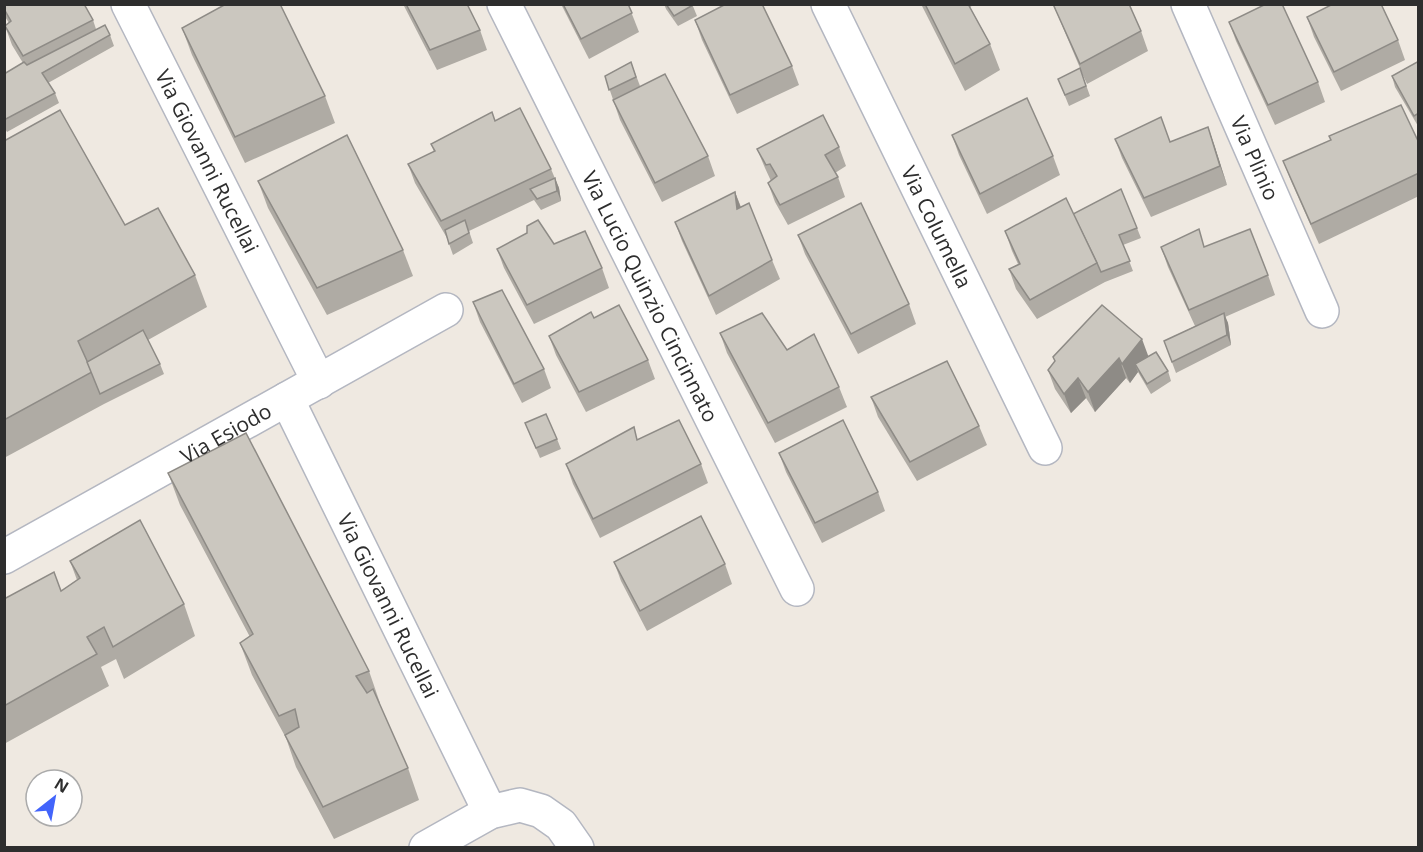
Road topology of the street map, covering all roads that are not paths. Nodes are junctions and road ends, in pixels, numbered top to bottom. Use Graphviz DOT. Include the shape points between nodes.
graph roads {
  1 [pos="128,4"];
  2 [pos="504,4"];
  3 [pos="828,4"];
  4 [pos="1188,4"];
  5 [pos="446,310"];
  6 [pos="1322,311"];
  7 [pos="319,382"];
  8 [pos="287,399"];
  9 [pos="1045,447"];
  10 [pos="4,556"];
  11 [pos="797,589"];
  12 [pos="490,812"];
  13 [pos="426,848"];
  14 [pos="577,848"];
  1 -- 7 [label="street, Via Giovanni Rucellai"];
  2 -- 11 [label="street, Via Lucio Quinzio Cincinnato"];
  3 -- 9 [label="street, Via Columella"];
  4 -- 6 [label="street, Via Plinio"];
  5 -- 7 [label="street, Via Esiodo"];
  7 -- 8 [label="street, Via Esiodo"];
  8 -- 10 [label="street, Via Esiodo"];
  8 -- 12 [label="street, Via Giovanni Rucellai"];
  12 -- 13 [label="street"];
  12 -- 14 [label="street" via="520,805 541,811 561,825"];
}
